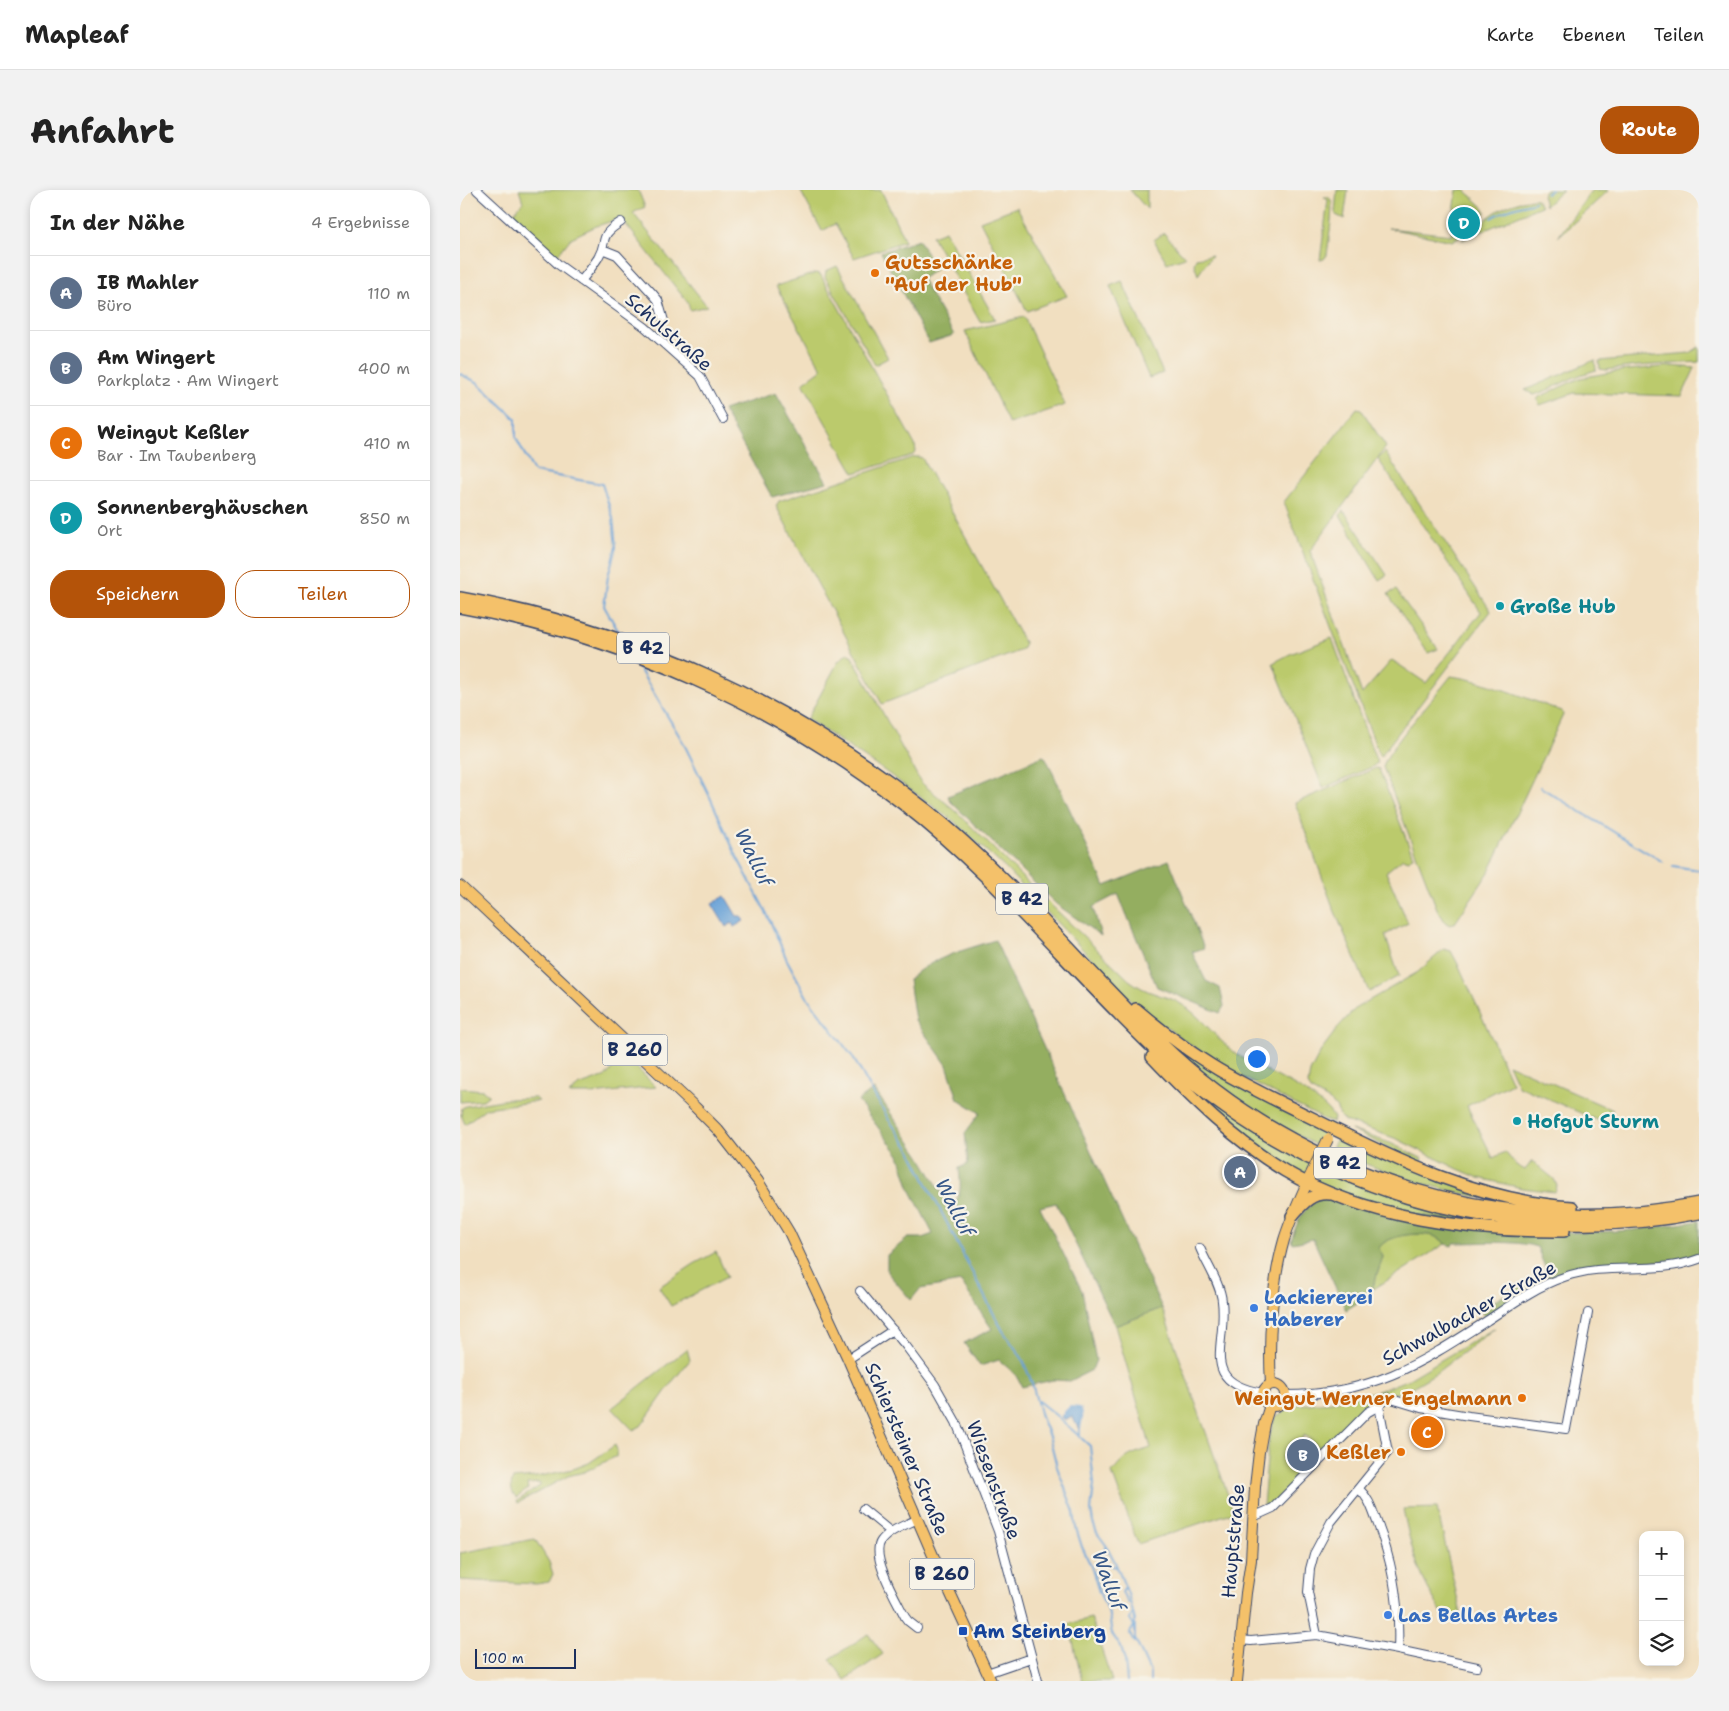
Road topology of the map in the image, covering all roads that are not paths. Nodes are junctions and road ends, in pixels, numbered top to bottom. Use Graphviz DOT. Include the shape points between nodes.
graph roads {
  1 [pos="477,190"];
  2 [pos="621,222"];
  3 [pos="602,249"];
  4 [pos="581,281"];
  5 [pos="664,321"];
  6 [pos="723,419"];
  7 [pos="460,598"];
  8 [pos="460,607"];
  9 [pos="812,736"];
  10 [pos="460,886"];
  11 [pos="1088,967"];
  12 [pos="1108,1004"];
  13 [pos="1331,1134"];
  14 [pos="1309,1179"];
  15 [pos="1334,1195"];
  16 [pos="1699,1203"];
  17 [pos="1655,1210"];
  18 [pos="1699,1213"];
  19 [pos="1292,1216"];
  20 [pos="1628,1223"];
  21 [pos="1200,1248"];
  22 [pos="1699,1259"];
  23 [pos="860,1291"];
  24 [pos="1588,1313"];
  25 [pos="892,1330"];
  26 [pos="853,1356"];
  27 [pos="1272,1384"];
  28 [pos="1263,1393"];
  29 [pos="1285,1395"];
  30 [pos="1270,1405"];
  31 [pos="1379,1406"];
  32 [pos="1358,1489"];
  33 [pos="863,1509"];
  34 [pos="1253,1517"];
  35 [pos="918,1519"];
  36 [pos="891,1532"];
  37 [pos="917,1628"];
  38 [pos="1317,1635"];
  39 [pos="1240,1640"];
  40 [pos="1398,1650"];
  41 [pos="1031,1658"];
  42 [pos="1477,1667"];
  43 [pos="989,1677"];
  44 [pos="1038,1681"];
  45 [pos="1237,1681"];
  1 -- 4 [label="street, Schulstraße" via="559,266"];
  2 -- 3 [label="street" via="605,235"];
  3 -- 4 [label="street"];
  3 -- 5 [label="street, Schulstraße" via="617,255 653,294"];
  4 -- 6 [label="street, Schulstraße" via="645,327 700,376"];
  7 -- 9 [label="highway, B 42" via="563,621 650,650 734,687"];
  8 -- 9 [label="highway, B 42" via="560,630 646,659"];
  9 -- 11 [label="highway, B 42" via="880,774 954,833"];
  9 -- 12 [label="highway, B 42" via="961,852"];
  10 -- 35 [label="main road, Schiersteiner Straße / B 260" via="662,1075 740,1156 789,1232 845,1350"];
  11 -- 13 [label="highway" via="1194,1054"];
  11 -- 17 [label="highway, B 42" via="1162,1044 1216,1091 1276,1130 1340,1163 1407,1188 1503,1209 1584,1214"];
  12 -- 14 [label="highway" via="1139,1042 1212,1116 1258,1154"];
  12 -- 20 [label="highway, B 42" via="1213,1100 1274,1141 1340,1174 1409,1199 1481,1216 1554,1223"];
  13 -- 14 [label="main road, bridge"];
  13 -- 17 [label="highway" via="1485,1193 1566,1207"];
  14 -- 15 [label="highway"];
  14 -- 19 [label="main road"];
  15 -- 19 [label="highway" via="1313,1196"];
  15 -- 20 [label="highway" via="1408,1216 1494,1228 1595,1230"];
  16 -- 17 [label="highway, B 42"];
  18 -- 20 [label="highway, B 42"];
  19 -- 27 [label="main road" via="1280,1257 1275,1291 1270,1348"];
  21 -- 28 [label="street" via="1221,1297 1219,1356 1223,1373 1244,1389"];
  22 -- 29 [label="street, Schwalbacher Straße" via="1665,1268 1607,1268 1566,1276 1540,1287 1422,1361 1390,1377 1338,1392"];
  23 -- 25 [label="street, Wiesenstraße"];
  24 -- 31 [label="street" via="1566,1429 1421,1408 1391,1398"];
  25 -- 26 [label="street"];
  25 -- 41 [label="street, Wiesenstraße" via="936,1385 956,1422 998,1532"];
  27 -- 28 [label="main road"];
  27 -- 29 [label="main road" via="1281,1386"];
  28 -- 30 [label="main road" via="1264,1400"];
  29 -- 30 [label="main road" via="1279,1405"];
  30 -- 34 [label="main road, Hauptstraße" via="1259,1452"];
  31 -- 32 [label="street" via="1388,1452"];
  31 -- 34 [label="street" via="1368,1412 1273,1508"];
  32 -- 38 [label="street" via="1325,1531 1311,1561 1308,1592"];
  32 -- 40 [label="street" via="1370,1502 1392,1568 1398,1608"];
  33 -- 36 [label="street"];
  34 -- 39 [label="main road, Hauptstraße" via="1251,1560"];
  35 -- 36 [label="street"];
  35 -- 43 [label="main road, Schiersteiner Straße / B 260"];
  36 -- 37 [label="street" via="880,1542 880,1564 905,1617"];
  38 -- 39 [label="street"];
  38 -- 40 [label="street"];
  39 -- 45 [label="main road, Hauptstraße"];
  40 -- 42 [label="street"];
  41 -- 43 [label="street"];
  41 -- 44 [label="street, Wiesenstraße"];
}
